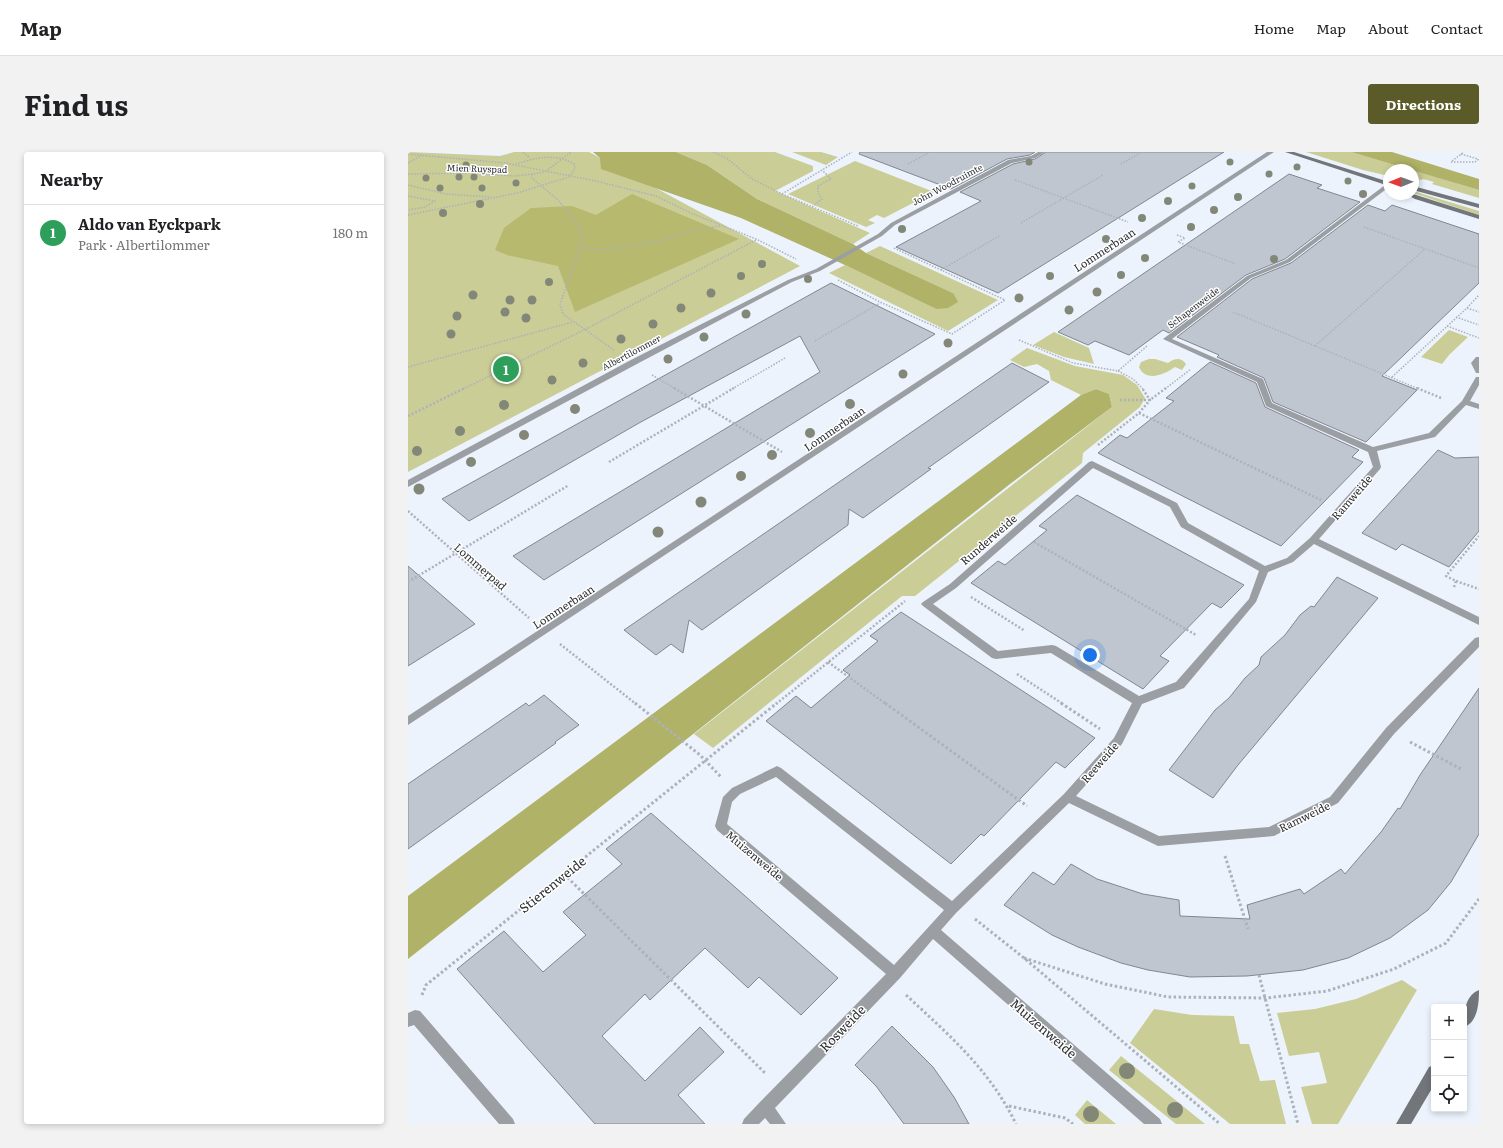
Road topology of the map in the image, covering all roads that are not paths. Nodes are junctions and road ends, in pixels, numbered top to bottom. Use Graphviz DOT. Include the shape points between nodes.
graph roads {
  1 [pos="1019,152"];
  2 [pos="1042,152"];
  3 [pos="1271,152"];
  4 [pos="1288,152"];
  5 [pos="1033,157"];
  6 [pos="1383,182"];
  7 [pos="1383,189"];
  8 [pos="1419,190"];
  9 [pos="1419,199"];
  10 [pos="1479,206"];
  11 [pos="1479,217"];
  12 [pos="866,243"];
  13 [pos="1479,359"];
  14 [pos="1479,371"];
  15 [pos="1479,379"];
  16 [pos="1462,404"];
  17 [pos="1479,407"];
  18 [pos="1372,450"];
  19 [pos="408,484"];
  20 [pos="1313,540"];
  21 [pos="1264,570"];
  22 [pos="1479,621"];
  23 [pos="1479,641"];
  24 [pos="1138,701"];
  25 [pos="408,722"];
  26 [pos="1068,797"];
  27 [pos="952,909"];
  28 [pos="933,931"];
  29 [pos="892,977"];
  30 [pos="1479,996"];
  31 [pos="1467,1016"];
  32 [pos="411,1019"];
  33 [pos="1432,1076"];
  34 [pos="765,1107"];
  35 [pos="508,1124"];
  36 [pos="749,1124"];
  37 [pos="780,1124"];
  38 [pos="1155,1124"];
  39 [pos="1403,1124"];
  1 -- 5 [label="street"];
  2 -- 5 [label="street, John Woodruimte"];
  3 -- 25 [label="street, Lommerbaan"];
  4 -- 6 [label="street"];
  5 -- 12 [label="street, John Woodruimte" via="1010,162 893,224"];
  7 -- 18 [label="street, Schapenweide" via="1288,261 1249,277 1167,339 1260,381 1269,404"];
  8 -- 10 [label="street"];
  9 -- 11 [label="street"];
  12 -- 19 [label="street, Albertilommer" via="818,270 790,281 632,363"];
  13 -- 14 [label="street" via="1475,363"];
  15 -- 16 [label="street"];
  16 -- 17 [label="street"];
  16 -- 18 [label="street" via="1432,436"];
  18 -- 20 [label="street, Ramweide" via="1377,467"];
  20 -- 21 [label="street, Ramweide" via="1290,560"];
  20 -- 22 [label="street"];
  21 -- 24 [label="street" via="1253,600 1180,685"];
  21 -- 24 [label="street, Runderweide" via="1184,525 1174,505 1092,464 954,586 926,604 996,655 1052,649"];
  23 -- 26 [label="street, Ramweide" via="1390,731 1334,800 1270,832 1158,841"];
  24 -- 26 [label="street, Reeweide" via="1118,741"];
  26 -- 27 [label="street, Reeweide"];
  27 -- 28 [label="street, Reeweide"];
  27 -- 29 [label="street, Muizenweide" via="777,770 736,791 727,800 721,826"];
  28 -- 29 [label="street, Rosweide"];
  28 -- 38 [label="street, Muizenweide"];
  29 -- 34 [label="street, Rosweide"];
  30 -- 31 [label="street"];
  32 -- 35 [label="street"];
  33 -- 39 [label="street"];
  34 -- 36 [label="street, Rosweide"];
  34 -- 37 [label="street"];
}
